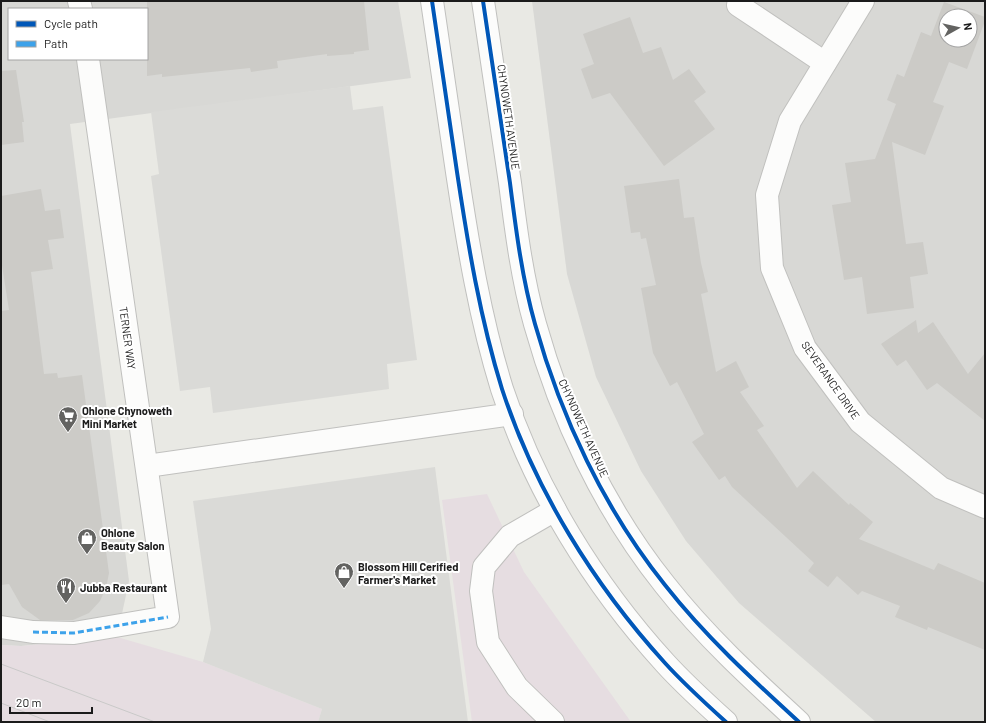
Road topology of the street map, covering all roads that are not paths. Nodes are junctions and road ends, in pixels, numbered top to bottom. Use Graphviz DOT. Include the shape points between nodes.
graph roads {
  1 [pos="432,1"];
  2 [pos="483,1"];
  3 [pos="863,1"];
  4 [pos="738,5"];
  5 [pos="88,60"];
  6 [pos="825,63"];
  7 [pos="512,414"];
  8 [pos="146,466"];
  9 [pos="985,507"];
  10 [pos="555,510"];
  11 [pos="1,627"];
  12 [pos="553,722"];
  13 [pos="726,722"];
  14 [pos="799,722"];
  1 -- 7 [label="street" via="473,272 502,390"];
  2 -- 14 [label="street, CHYNOWETH AVENUE" via="522,266 534,322 552,380 573,432 599,486 629,535 664,584 702,630"];
  3 -- 6 [label="street, SEVERANCE DRIVE"];
  4 -- 6 [label="street"];
  5 -- 8 [label="street, TERNER WAY"];
  6 -- 9 [label="street, SEVERANCE DRIVE" via="790,121 767,195 772,268 805,348 860,422 941,488"];
  7 -- 8 [label="street"];
  7 -- 10 [label="street" via="526,452"];
  8 -- 11 [label="street, TERNER WAY" via="168,617 74,633 33,632"];
  10 -- 12 [label="street" via="510,536 484,567 481,591 488,642 517,687"];
  10 -- 13 [label="street" via="589,566 625,616 666,664"];
}
